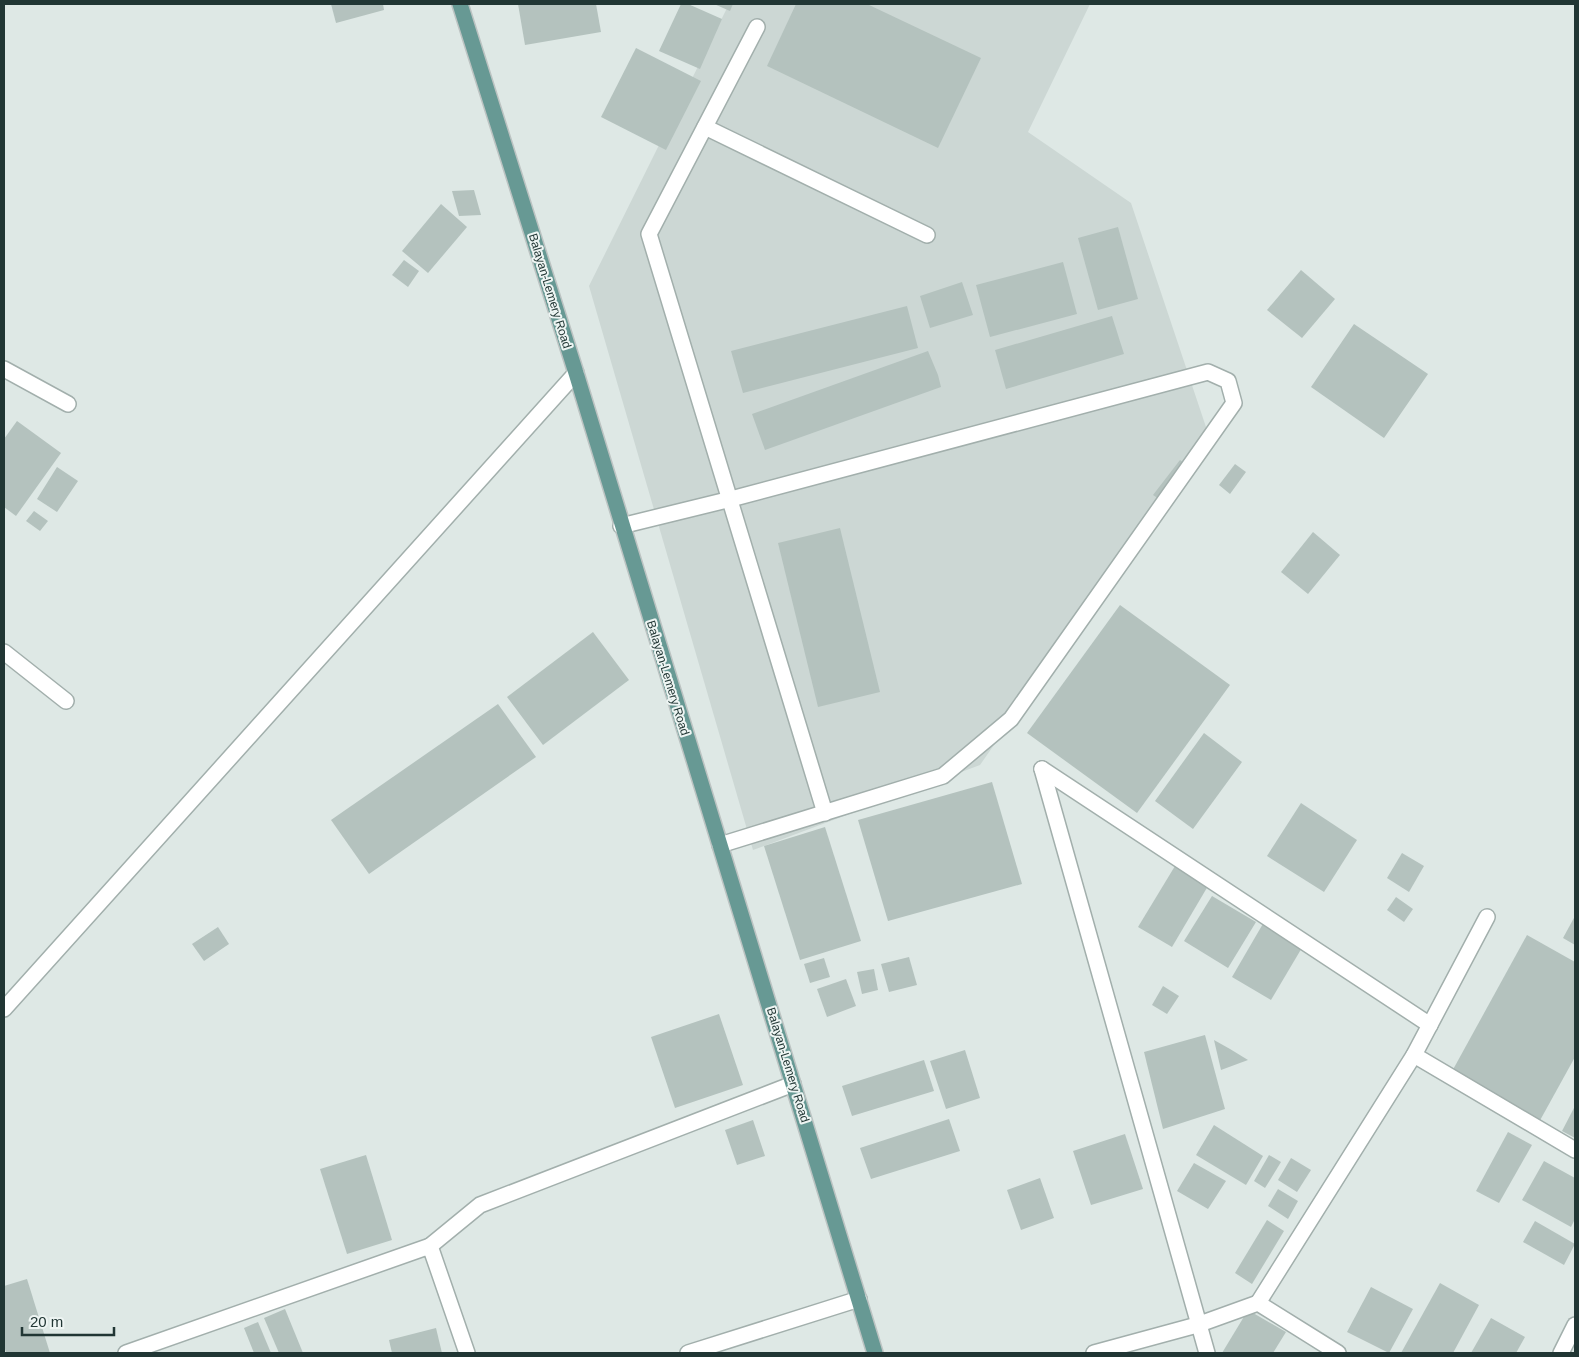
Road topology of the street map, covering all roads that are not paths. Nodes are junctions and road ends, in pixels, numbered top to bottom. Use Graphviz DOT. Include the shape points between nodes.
graph roads {
  1 [pos="460,4"];
  2 [pos="757,27"];
  3 [pos="705,128"];
  4 [pos="927,235"];
  5 [pos="4,369"];
  6 [pos="576,373"];
  7 [pos="68,404"];
  8 [pos="731,499"];
  9 [pos="621,526"];
  10 [pos="4,652"];
  11 [pos="66,701"];
  12 [pos="825,813"];
  13 [pos="720,845"];
  14 [pos="1487,917"];
  15 [pos="4,1009"];
  16 [pos="1430,1025"];
  17 [pos="1414,1055"];
  18 [pos="793,1084"];
  19 [pos="1575,1150"];
  20 [pos="430,1246"];
  21 [pos="860,1299"];
  22 [pos="1258,1303"];
  23 [pos="1197,1325"];
  24 [pos="1575,1325"];
  25 [pos="126,1353"];
  26 [pos="466,1353"];
  27 [pos="688,1353"];
  28 [pos="875,1353"];
  29 [pos="1094,1353"];
  30 [pos="1207,1353"];
  31 [pos="1338,1353"];
  32 [pos="1561,1353"];
  1 -- 6 [label="main road, Balayan-Lemery Road"];
  2 -- 3 [label="street"];
  3 -- 4 [label="street"];
  3 -- 8 [label="street" via="649,234"];
  5 -- 7 [label="street"];
  6 -- 9 [label="main road, Balayan-Lemery Road"];
  6 -- 15 [label="street"];
  8 -- 9 [label="street"];
  8 -- 12 [label="street"];
  8 -- 12 [label="street" via="1208,372 1228,381 1234,404 1012,718 943,776"];
  9 -- 13 [label="main road, Balayan-Lemery Road"];
  10 -- 11 [label="street"];
  12 -- 13 [label="street"];
  13 -- 18 [label="main road, Balayan-Lemery Road"];
  14 -- 16 [label="street"];
  16 -- 17 [label="street"];
  16 -- 23 [label="street" via="1042,769"];
  17 -- 19 [label="street"];
  17 -- 22 [label="street"];
  18 -- 20 [label="street" via="480,1205"];
  18 -- 21 [label="main road, Balayan-Lemery Road"];
  20 -- 25 [label="street"];
  20 -- 26 [label="street"];
  21 -- 27 [label="street"];
  21 -- 28 [label="main road, Balayan-Lemery Road"];
  22 -- 23 [label="street"];
  22 -- 31 [label="street"];
  23 -- 29 [label="street"];
  23 -- 30 [label="street"];
  24 -- 32 [label="street"];
}
